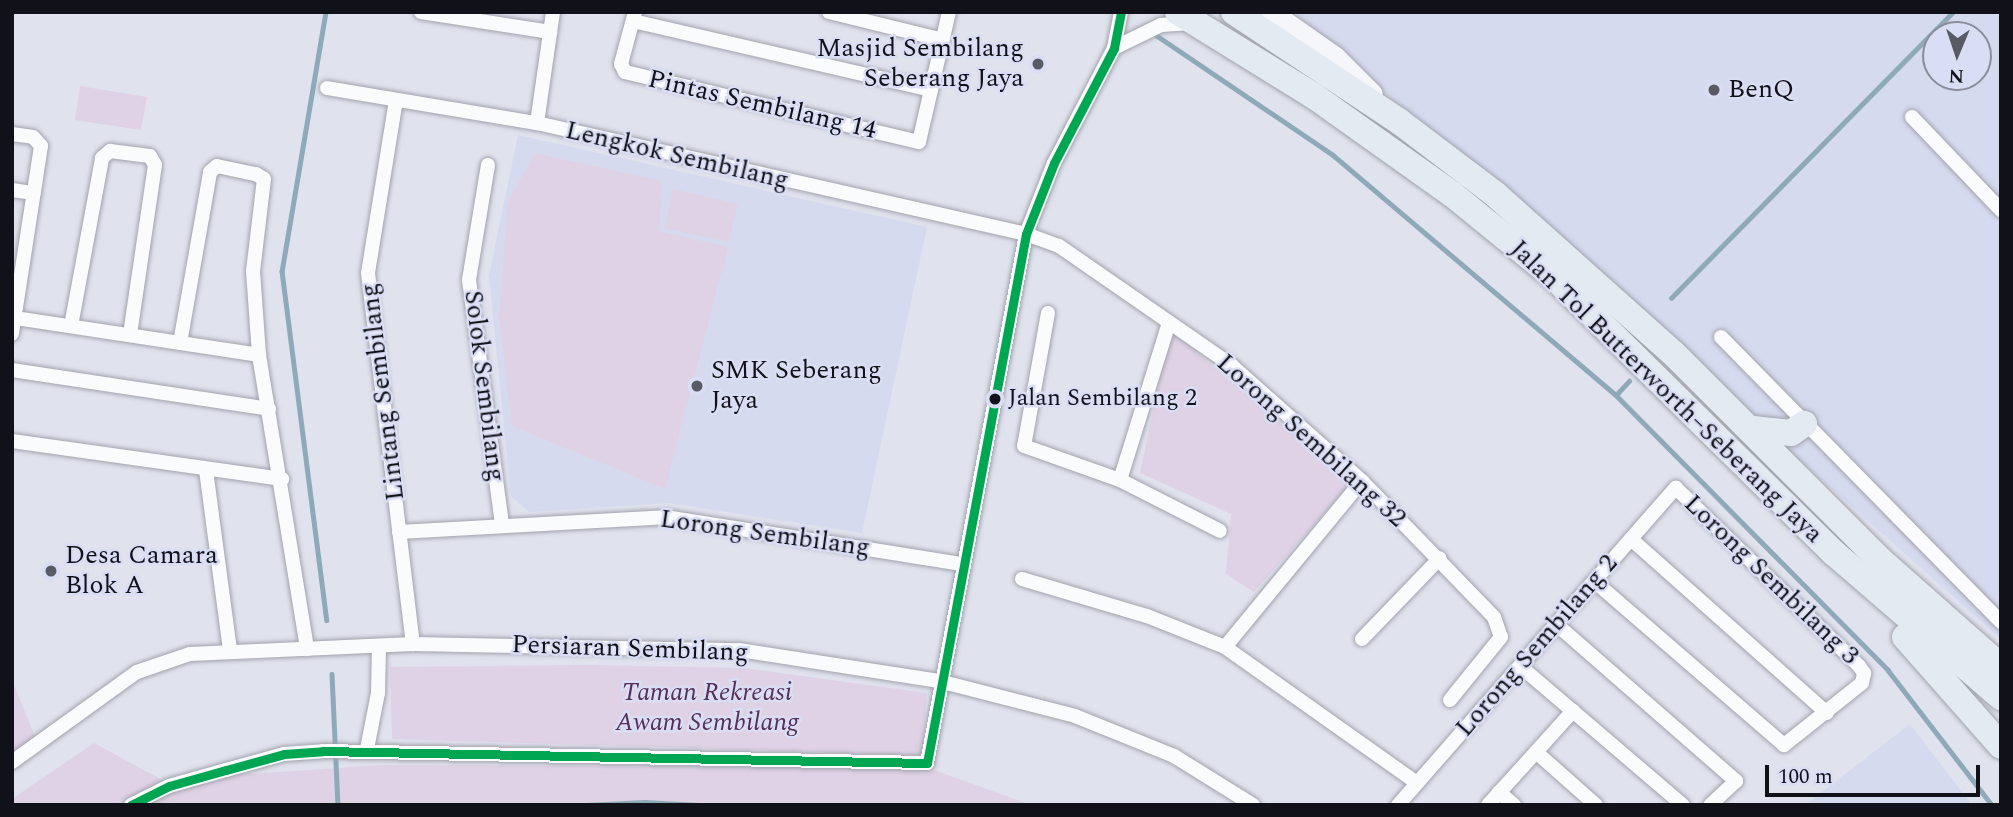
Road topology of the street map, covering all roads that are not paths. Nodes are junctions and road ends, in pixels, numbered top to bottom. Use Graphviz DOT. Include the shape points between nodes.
graph roads {
  1 [pos="421,12"];
  2 [pos="553,12"];
  3 [pos="830,12"];
  4 [pos="949,12"];
  5 [pos="1121,12"];
  6 [pos="1234,12"];
  7 [pos="1270,12"];
  8 [pos="634,17"];
  9 [pos="1187,18"];
  10 [pos="550,32"];
  11 [pos="943,40"];
  12 [pos="1114,48"];
  13 [pos="327,88"];
  14 [pos="931,90"];
  15 [pos="396,100"];
  16 [pos="1912,117"];
  17 [pos="1400,122"];
  18 [pos="537,123"];
  19 [pos="12,134"];
  20 [pos="488,165"];
  21 [pos="12,190"];
  22 [pos="34,193"];
  23 [pos="2001,210"];
  24 [pos="1026,234"];
  25 [pos="1048,313"];
  26 [pos="15,318"];
  27 [pos="1169,323"];
  28 [pos="71,326"];
  29 [pos="12,334"];
  30 [pos="130,335"];
  31 [pos="1721,337"];
  32 [pos="180,343"];
  33 [pos="259,355"];
  34 [pos="12,370"];
  35 [pos="269,409"];
  36 [pos="1804,424"];
  37 [pos="1753,429"];
  38 [pos="12,441"];
  39 [pos="206,470"];
  40 [pos="282,480"];
  41 [pos="1120,480"];
  42 [pos="1362,481"];
  43 [pos="1676,488"];
  44 [pos="502,523"];
  45 [pos="1220,531"];
  46 [pos="399,532"];
  47 [pos="1631,539"];
  48 [pos="1834,553"];
  49 [pos="1440,558"];
  50 [pos="962,564"];
  51 [pos="1022,579"];
  52 [pos="1594,581"];
  53 [pos="2001,622"];
  54 [pos="1556,624"];
  55 [pos="1362,639"];
  56 [pos="413,644"];
  57 [pos="379,646"];
  58 [pos="1225,647"];
  59 [pos="229,649"];
  60 [pos="307,649"];
  61 [pos="1520,666"];
  62 [pos="2001,667"];
  63 [pos="939,681"];
  64 [pos="2001,696"];
  65 [pos="1450,700"];
  66 [pos="1573,711"];
  67 [pos="1827,713"];
  68 [pos="2001,746"];
  69 [pos="367,749"];
  70 [pos="1536,752"];
  71 [pos="12,762"];
  72 [pos="1417,783"];
  73 [pos="1499,792"];
  74 [pos="131,805"];
  75 [pos="1252,805"];
  76 [pos="1398,805"];
  77 [pos="1488,805"];
  78 [pos="1514,805"];
  79 [pos="1596,805"];
  80 [pos="1682,805"];
  81 [pos="1710,805"];
  1 -- 10 [label="street"];
  2 -- 10 [label="street"];
  3 -- 11 [label="street"];
  4 -- 11 [label="street"];
  5 -- 12 [label="street"];
  6 -- 17 [label="highway, Jalan Tol Butterworth–Seberang Jaya"];
  7 -- 17 [label="main road" via="1335,57"];
  8 -- 14 [label="street"];
  8 -- 14 [label="street, Pintas Sembilang 14" via="621,64 625,72 919,142"];
  9 -- 12 [label="street"];
  9 -- 48 [label="highway, Jalan Tol Butterworth–Seberang Jaya" via="1314,96 1452,194 1553,276"];
  10 -- 18 [label="street"];
  11 -- 14 [label="street"];
  12 -- 24 [label="street" via="1054,163"];
  13 -- 15 [label="street, Lengkok Sembilang"];
  15 -- 18 [label="street, Lengkok Sembilang"];
  15 -- 46 [label="street, Lintang Sembilang" via="368,273"];
  16 -- 23 [label="street"];
  17 -- 37 [label="highway, Jalan Tol Butterworth–Seberang Jaya" via="1581,268"];
  18 -- 24 [label="street, Lengkok Sembilang"];
  19 -- 22 [label="street" via="39,140"];
  20 -- 44 [label="street, Solok Sembilang" via="469,280"];
  21 -- 22 [label="street"];
  22 -- 26 [label="street"];
  24 -- 27 [label="street, Lorong Sembilang 32" via="1059,246"];
  24 -- 50 [label="street"];
  25 -- 41 [label="street" via="1021,443"];
  26 -- 28 [label="street"];
  26 -- 29 [label="street"];
  27 -- 41 [label="street"];
  27 -- 42 [label="street, Lorong Sembilang 32" via="1232,366"];
  28 -- 30 [label="street"];
  28 -- 30 [label="street" via="102,158 110,151 153,159"];
  30 -- 32 [label="street"];
  31 -- 36 [label="street"];
  32 -- 33 [label="street"];
  32 -- 33 [label="street" via="212,167 264,179 253,271"];
  33 -- 35 [label="street"];
  34 -- 35 [label="street"];
  35 -- 40 [label="street"];
  36 -- 37 [label="highway" via="1791,433"];
  36 -- 53 [label="street"];
  37 -- 62 [label="highway, Jalan Tol Butterworth–Seberang Jaya" via="1879,559"];
  38 -- 39 [label="street"];
  39 -- 40 [label="street"];
  39 -- 59 [label="street"];
  40 -- 60 [label="street"];
  41 -- 45 [label="street"];
  42 -- 49 [label="street, Lorong Sembilang 32"];
  42 -- 58 [label="street"];
  43 -- 47 [label="street, Lorong Sembilang 2"];
  43 -- 67 [label="street, Lorong Sembilang 3" via="1864,673 1863,683"];
  44 -- 46 [label="street, Lorong Sembilang"];
  44 -- 50 [label="street, Lorong Sembilang" via="665,517"];
  46 -- 56 [label="street, Lintang Sembilang"];
  47 -- 52 [label="street, Lorong Sembilang 2"];
  47 -- 67 [label="street"];
  48 -- 64 [label="highway, Jalan Tol Butterworth–Seberang Jaya" via="1950,657"];
  48 -- 68 [label="highway"];
  49 -- 55 [label="street"];
  49 -- 65 [label="street, Lorong Sembilang 32" via="1502,631"];
  50 -- 63 [label="street"];
  51 -- 58 [label="street" via="1147,616"];
  52 -- 54 [label="street, Lorong Sembilang 2"];
  52 -- 67 [label="street" via="1784,746"];
  54 -- 61 [label="street, Lorong Sembilang 2"];
  54 -- 81 [label="street" via="1736,781"];
  56 -- 57 [label="street, Persiaran Sembilang"];
  56 -- 63 [label="street, Persiaran Sembilang" via="739,650"];
  57 -- 60 [label="street, Persiaran Sembilang"];
  57 -- 69 [label="street" via="376,706"];
  58 -- 72 [label="street"];
  59 -- 60 [label="street, Persiaran Sembilang"];
  59 -- 71 [label="street, Persiaran Sembilang" via="190,654 137,672"];
  61 -- 66 [label="street"];
  61 -- 72 [label="street, Lorong Sembilang 2"];
  63 -- 69 [label="street" via="927,763"];
  63 -- 75 [label="street, Persiaran Sembilang" via="1101,724 1174,755"];
  66 -- 70 [label="street"];
  66 -- 80 [label="street"];
  69 -- 74 [label="street" via="284,754 169,786"];
  70 -- 73 [label="street"];
  70 -- 79 [label="street"];
  72 -- 76 [label="street, Lorong Sembilang 2"];
  73 -- 77 [label="street"];
  73 -- 78 [label="street"];
}
